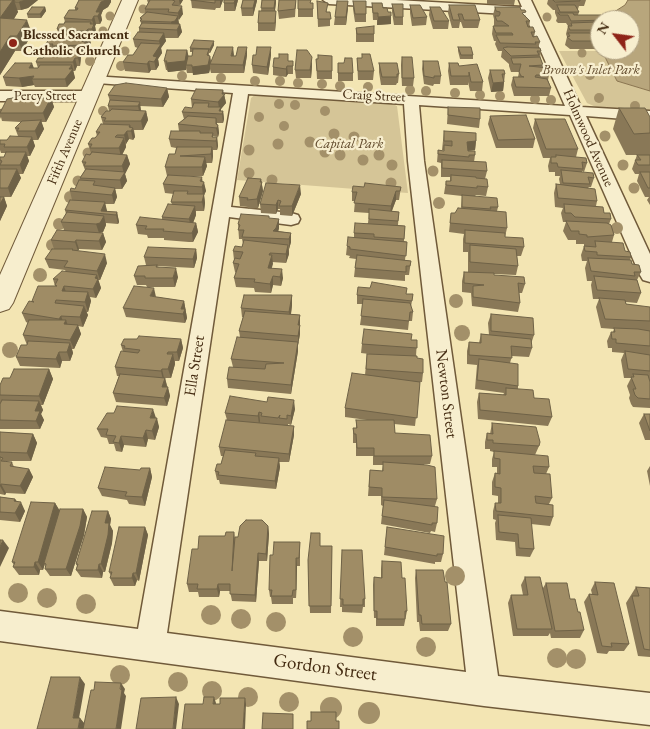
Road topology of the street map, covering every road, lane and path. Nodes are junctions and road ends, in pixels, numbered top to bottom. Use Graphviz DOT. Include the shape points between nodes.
graph roads {
  1 [pos="130,0"];
  2 [pos="329,0"];
  3 [pos="528,6"];
  4 [pos="93,88"];
  5 [pos="241,88"];
  6 [pos="0,96"];
  7 [pos="411,98"];
  8 [pos="577,111"];
  9 [pos="650,116"];
  10 [pos="221,211"];
  11 [pos="291,219"];
  12 [pos="650,275"];
  13 [pos="0,303"];
  14 [pos="0,626"];
  15 [pos="150,644"];
  16 [pos="484,690"];
  17 [pos="650,709"];
  1 -- 4 [label="street, Fifth Avenue"];
  2 -- 3 [label="street"];
  3 -- 8 [label="street, Holmwood Avenue"];
  4 -- 5 [label="street, Craig Street"];
  4 -- 6 [label="street, Percy Street"];
  4 -- 13 [label="street, Fifth Avenue"];
  5 -- 7 [label="street, Craig Street"];
  5 -- 10 [label="street, Ella Street"];
  7 -- 8 [label="street, Craig Street"];
  7 -- 16 [label="street, Newton Street" via="416,162"];
  8 -- 9 [label="street, Craig Street"];
  8 -- 12 [label="street, Holmwood Avenue"];
  10 -- 11 [label="street"];
  10 -- 15 [label="street, Ella Street"];
  14 -- 15 [label="street, Gordon Street"];
  15 -- 16 [label="street, Gordon Street"];
  16 -- 17 [label="street, Gordon Street"];
}
